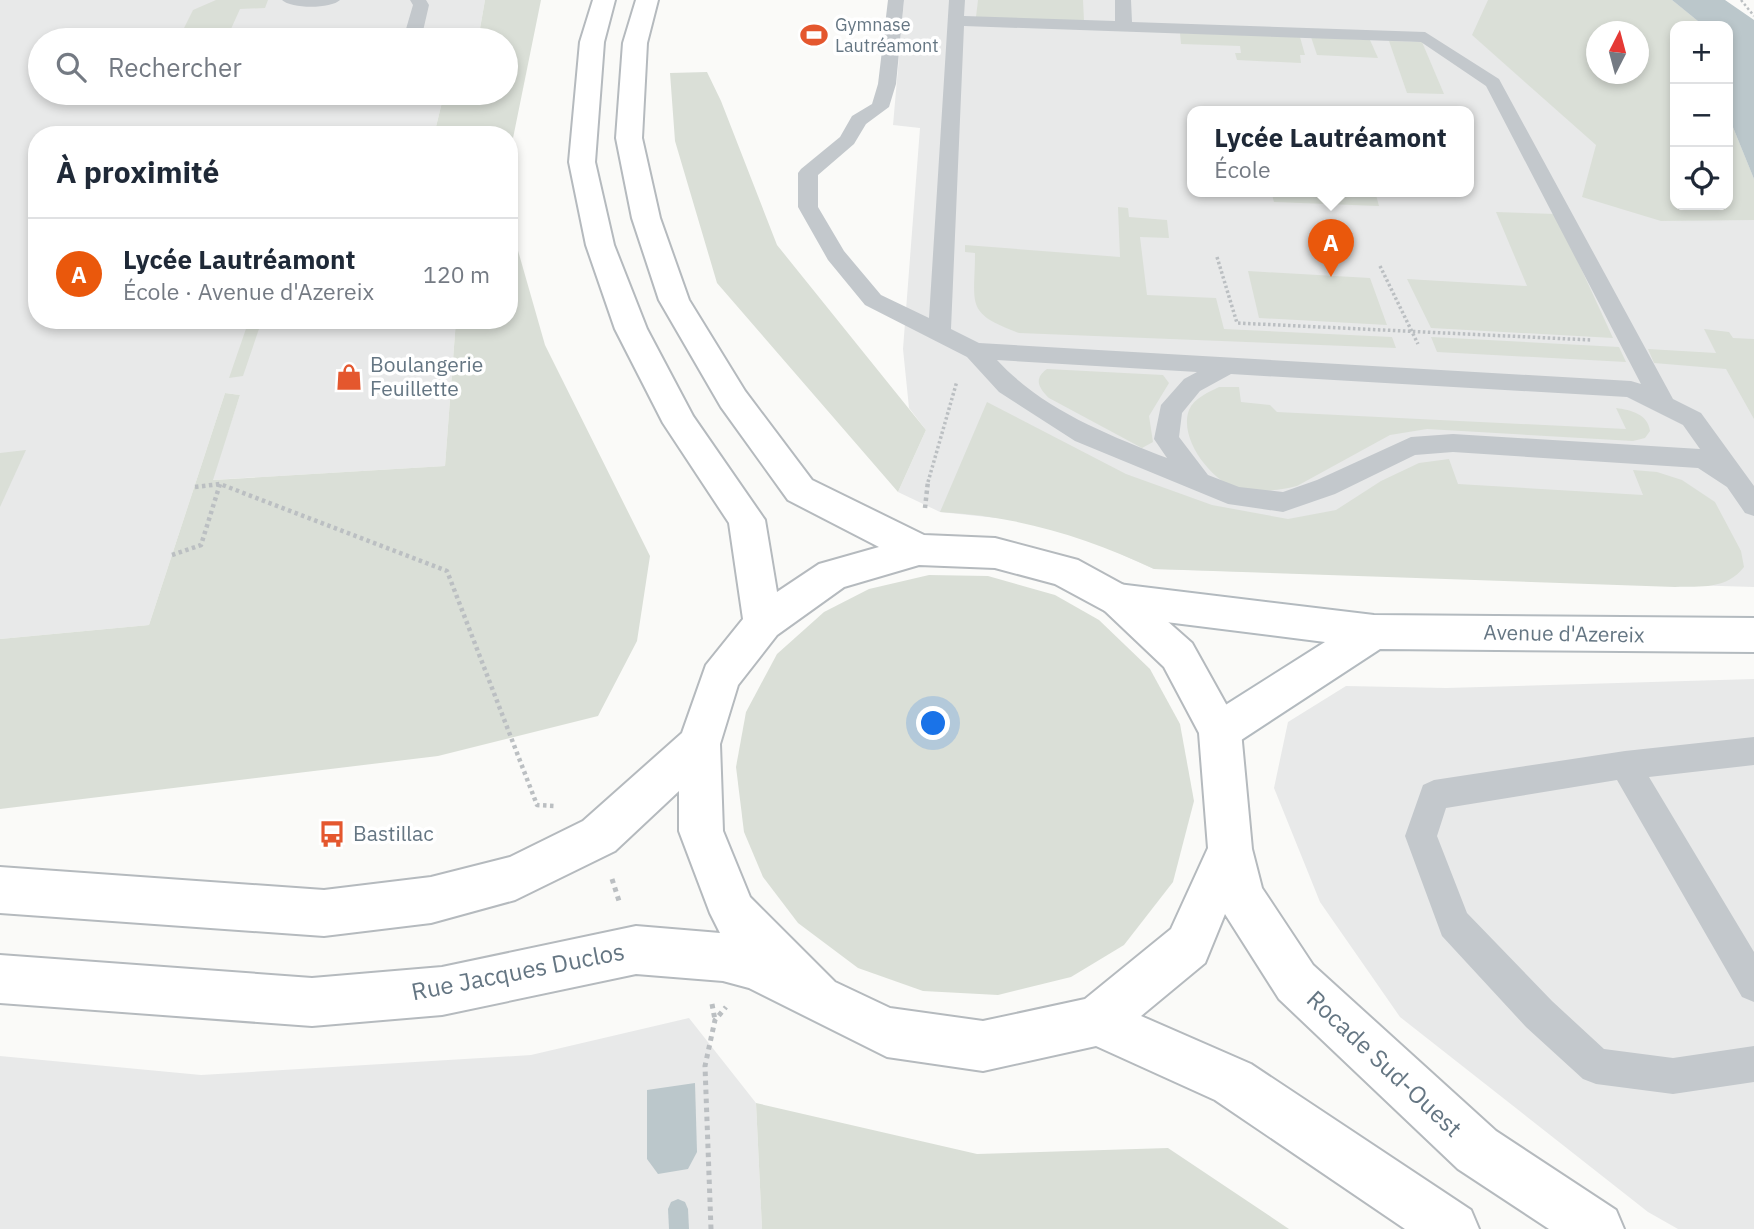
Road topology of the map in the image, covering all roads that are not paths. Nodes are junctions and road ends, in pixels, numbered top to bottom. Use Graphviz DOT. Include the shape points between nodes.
graph roads {
  1 [pos="290,0"];
  2 [pos="332,0"];
  3 [pos="418,0"];
  4 [pos="604,0"];
  5 [pos="647,0"];
  6 [pos="896,0"];
  7 [pos="1123,0"];
  8 [pos="956,10"];
  9 [pos="1124,27"];
  10 [pos="415,28"];
  11 [pos="939,334"];
  12 [pos="975,351"];
  13 [pos="1228,365"];
  14 [pos="1664,405"];
  15 [pos="1735,480"];
  16 [pos="1200,483"];
  17 [pos="1754,506"];
  18 [pos="919,550"];
  19 [pos="1118,600"];
  20 [pos="763,623"];
  21 [pos="1374,632"];
  22 [pos="1754,635"];
  23 [pos="1220,731"];
  24 [pos="699,744"];
  25 [pos="1754,751"];
  26 [pos="1625,765"];
  27 [pos="1230,849"];
  28 [pos="0,890"];
  29 [pos="0,979"];
  30 [pos="1754,985"];
  31 [pos="818,999"];
  32 [pos="1097,1021"];
  33 [pos="1754,1064"];
  34 [pos="1452,1229"];
  35 [pos="1597,1229"];
  1 -- 2 [label="lane"];
  3 -- 10 [label="lane" via="421,5"];
  4 -- 20 [label="main road" via="592,43 582,162 600,246 631,329 680,423 747,520"];
  5 -- 18 [label="main road" via="635,43 629,138 646,218 674,300 733,399 800,490"];
  6 -- 11 [label="lane" via="887,84 880,107 859,120 847,140 808,173 807,207 836,255 873,300"];
  7 -- 9 [label="lane"];
  8 -- 9 [label="lane"];
  8 -- 11 [label="lane"];
  9 -- 14 [label="lane" via="1425,37 1493,83"];
  11 -- 12 [label="lane"];
  12 -- 13 [label="lane"];
  12 -- 16 [label="lane" via="1007,386 1084,435"];
  13 -- 14 [label="lane" via="1631,388"];
  13 -- 16 [label="lane" via="1192,385 1170,411 1166,439"];
  14 -- 15 [label="lane" via="1692,419"];
  15 -- 16 [label="lane" via="1703,459 1453,443 1411,446 1283,502 1237,497"];
  15 -- 17 [label="lane"];
  18 -- 19 [label="main road" via="995,553 1065,571"];
  18 -- 20 [label="main road" via="832,575"];
  19 -- 21 [label="main road, Avenue d'Azereix"];
  19 -- 23 [label="main road" via="1178,656"];
  20 -- 24 [label="main road" via="720,677"];
  21 -- 22 [label="main road, Avenue d'Azereix"];
  21 -- 23 [label="main road"];
  23 -- 27 [label="main road, Rocade Sud-Ouest"];
  24 -- 28 [label="main road" via="599,836 515,878 431,900 324,914"];
  24 -- 31 [label="main road" via="701,831 733,914"];
  25 -- 26 [label="lane"];
  26 -- 30 [label="lane"];
  26 -- 33 [label="lane" via="1434,795 1421,836 1454,923 1539,1014 1596,1066 1672,1076"];
  27 -- 32 [label="main road" via="1188,946"];
  27 -- 35 [label="main road, Rocade Sud-Ouest" via="1241,898 1296,982 1477,1150"];
  29 -- 31 [label="main road, Rue Jacques Duclos" via="312,1002 442,991 636,950 723,957 757,967"];
  31 -- 32 [label="main road, Rue Jacques Duclos" via="887,1032 983,1046"];
  32 -- 34 [label="main road" via="1233,1082"];
}
